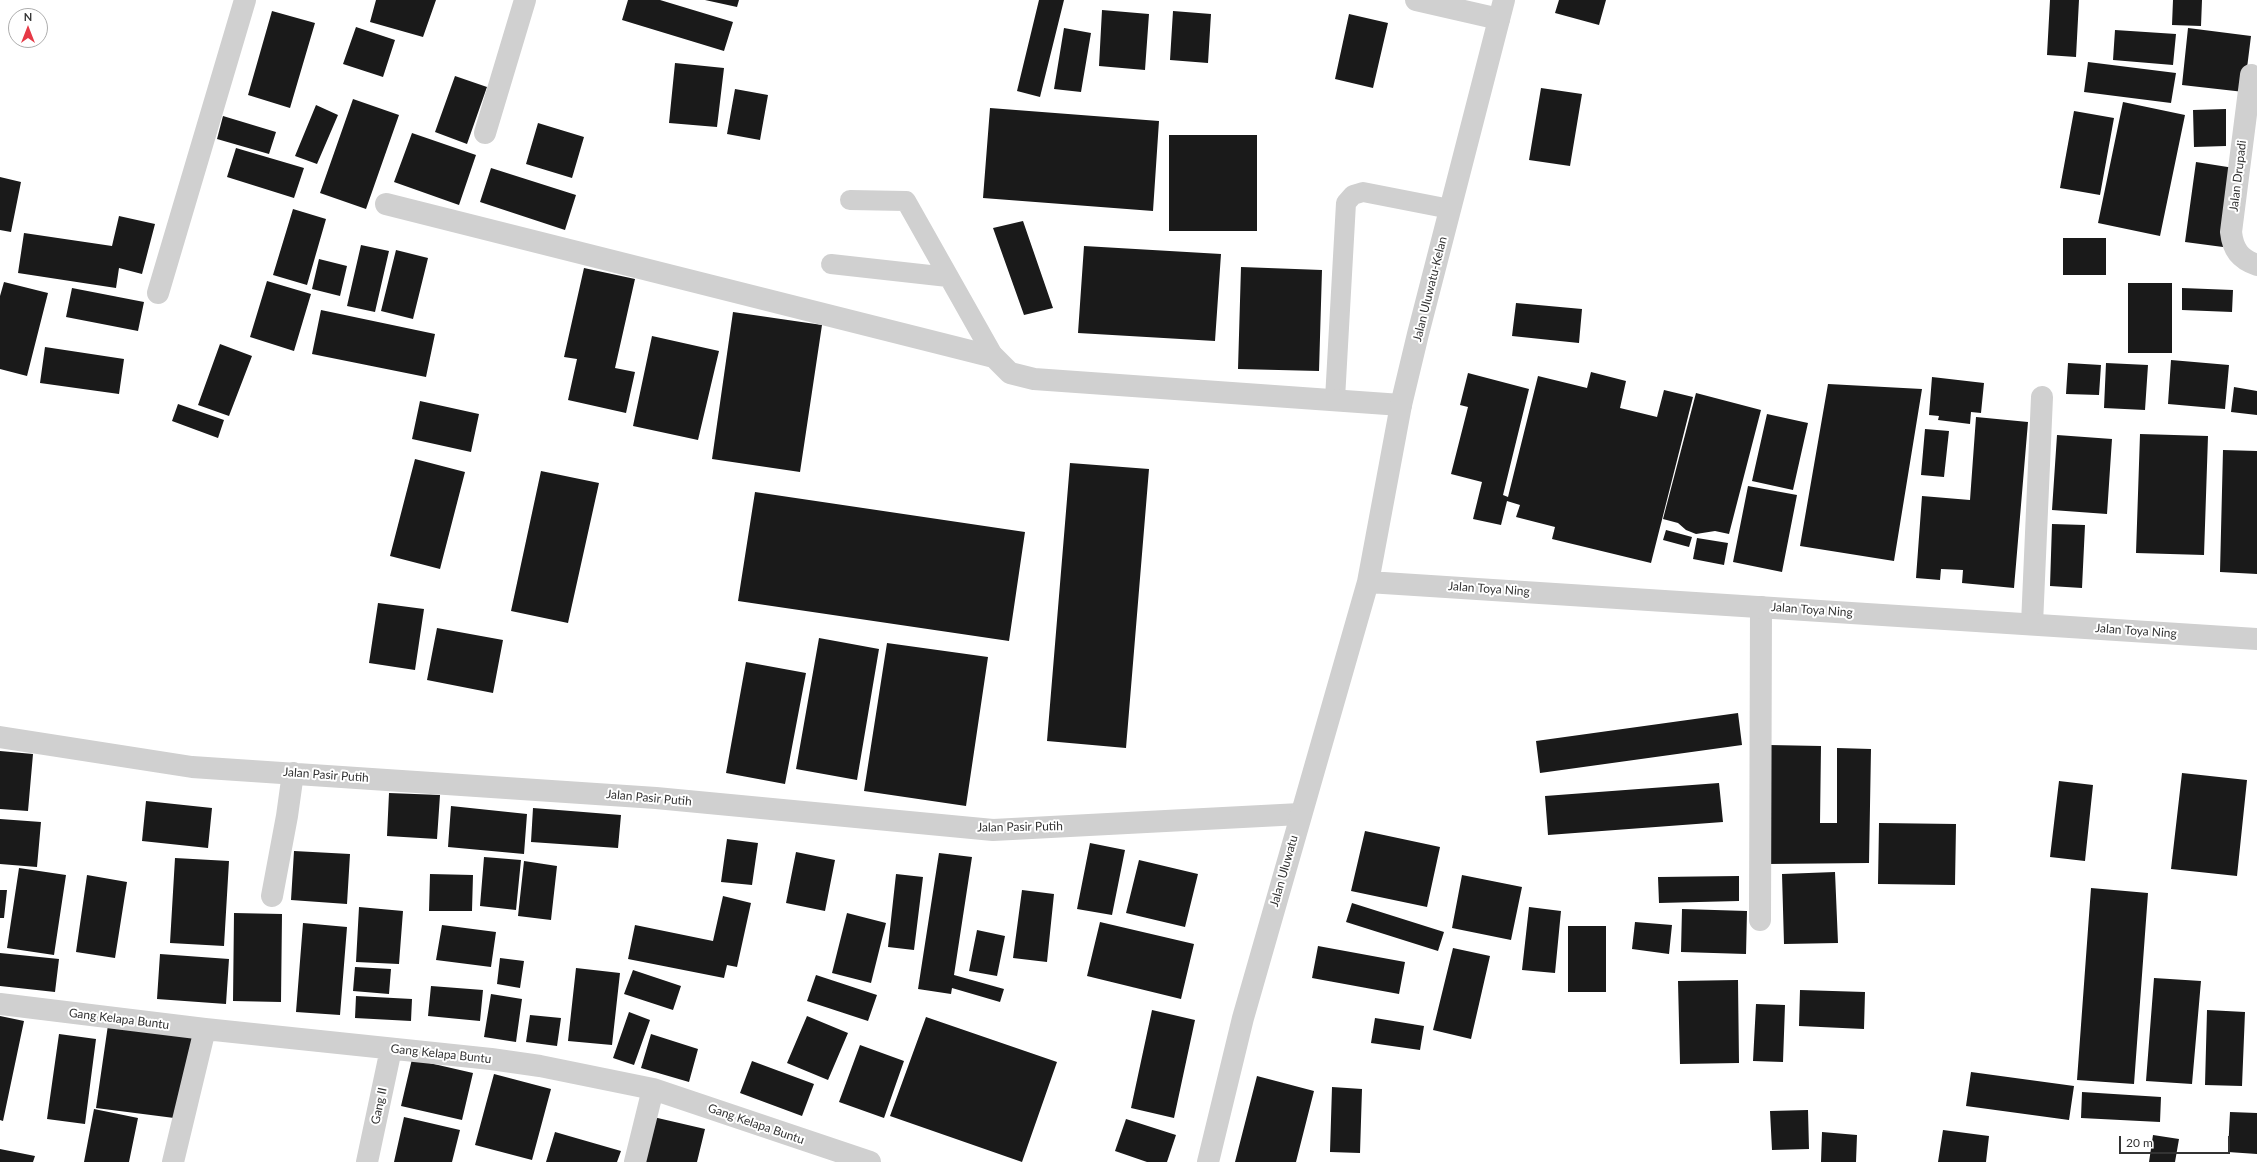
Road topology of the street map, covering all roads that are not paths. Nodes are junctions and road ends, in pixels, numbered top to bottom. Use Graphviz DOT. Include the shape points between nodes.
graph roads {
  1 [pos="245,0"];
  2 [pos="526,0"];
  3 [pos="1416,0"];
  4 [pos="1502,10"];
  5 [pos="2251,75"];
  6 [pos="485,133"];
  7 [pos="850,200"];
  8 [pos="386,204"];
  9 [pos="1450,209"];
  10 [pos="831,264"];
  11 [pos="2257,265"];
  12 [pos="948,277"];
  13 [pos="158,293"];
  14 [pos="994,357"];
  15 [pos="2042,397"];
  16 [pos="1335,399"];
  17 [pos="1401,405"];
  18 [pos="1368,582"];
  19 [pos="1761,607"];
  20 [pos="2032,624"];
  21 [pos="2257,638"];
  22 [pos="0,737"];
  23 [pos="293,773"];
  24 [pos="1300,814"];
  25 [pos="272,896"];
  26 [pos="1760,920"];
  27 [pos="0,1004"];
  28 [pos="205,1030"];
  29 [pos="391,1049"];
  30 [pos="653,1089"];
  31 [pos="173,1162"];
  32 [pos="367,1162"];
  33 [pos="635,1162"];
  34 [pos="870,1162"];
  35 [pos="1208,1162"];
  1 -- 13 [label="street"];
  2 -- 6 [label="street"];
  3 -- 4 [label="street"];
  4 -- 9 [label="street, Jalan Uluwatu-Kelan"];
  5 -- 11 [label="street, Jalan Drupadi" via="2231,232 2237,253"];
  7 -- 12 [label="lane" via="906,201"];
  8 -- 14 [label="street"];
  9 -- 16 [label="lane" via="1363,192 1353,195 1346,203"];
  9 -- 17 [label="street, Jalan Uluwatu-Kelan"];
  10 -- 12 [label="lane"];
  12 -- 14 [label="lane"];
  14 -- 16 [label="street" via="1010,373 1034,380"];
  15 -- 20 [label="street"];
  16 -- 17 [label="street"];
  17 -- 18 [label="street, Jalan Uluwatu-Kelan"];
  18 -- 19 [label="street, Jalan Toya Ning"];
  18 -- 24 [label="street, Jalan Uluwatu"];
  19 -- 20 [label="street, Jalan Toya Ning"];
  19 -- 26 [label="street"];
  20 -- 21 [label="street, Jalan Toya Ning"];
  22 -- 23 [label="street, Jalan Pasir Putih" via="192,767"];
  23 -- 24 [label="street, Jalan Pasir Putih" via="656,798 993,830"];
  23 -- 25 [label="street"];
  24 -- 35 [label="street, Jalan Uluwatu" via="1243,1018"];
  27 -- 28 [label="street, Gang Kelapa Buntu"];
  28 -- 29 [label="street, Gang Kelapa Buntu"];
  28 -- 31 [label="street"];
  29 -- 30 [label="street, Gang Kelapa Buntu" via="491,1059"];
  29 -- 32 [label="street, Gang II"];
  30 -- 33 [label="street"];
  30 -- 34 [label="street, Gang Kelapa Buntu"];
}
